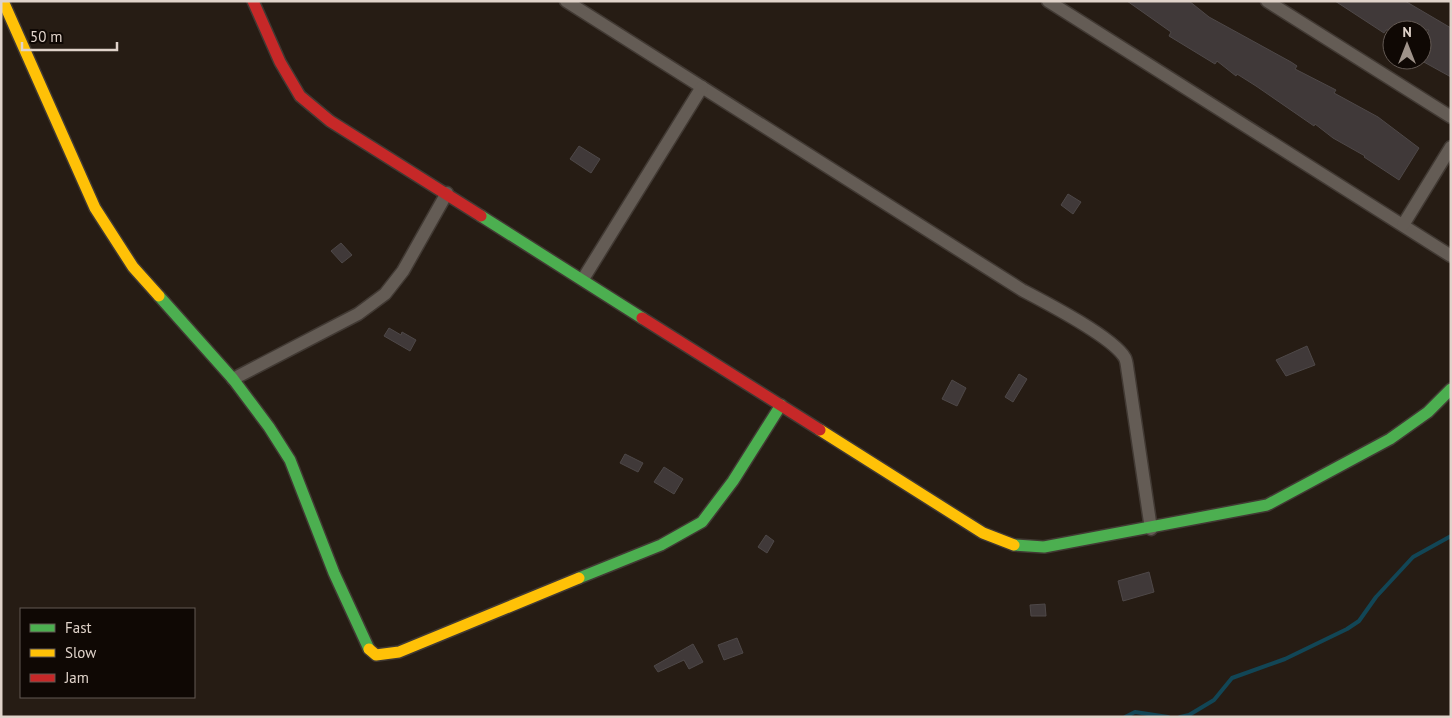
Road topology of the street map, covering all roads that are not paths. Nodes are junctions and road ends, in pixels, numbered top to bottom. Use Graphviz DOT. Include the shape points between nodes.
graph roads {
  1 [pos="3,1"];
  2 [pos="253,1"];
  3 [pos="566,1"];
  4 [pos="1048,1"];
  5 [pos="1267,1"];
  6 [pos="702,87"];
  7 [pos="1451,117"];
  8 [pos="1451,147"];
  9 [pos="447,193"];
  10 [pos="1403,225"];
  11 [pos="1451,256"];
  12 [pos="583,279"];
  13 [pos="232,379"];
  14 [pos="1451,389"];
  15 [pos="780,405"];
  16 [pos="1151,528"];
  1 -- 13 [label="street" via="95,208 112,238 133,267"];
  2 -- 9 [label="street" via="280,62 300,96 330,120"];
  3 -- 6 [label="street"];
  4 -- 10 [label="street"];
  5 -- 7 [label="street"];
  6 -- 12 [label="street"];
  6 -- 16 [label="street" via="1116,348 1125,358 1128,373"];
  8 -- 10 [label="street"];
  9 -- 12 [label="street"];
  9 -- 13 [label="street" via="403,271 385,294 358,314"];
  10 -- 11 [label="street"];
  12 -- 15 [label="street"];
  13 -- 15 [label="street" via="290,460 366,647 376,655 399,652 417,645 661,545 702,522 733,481"];
  14 -- 16 [label="street" via="1415,424 1292,495 1242,512"];
  15 -- 16 [label="street" via="1005,544 1044,548"];
}
